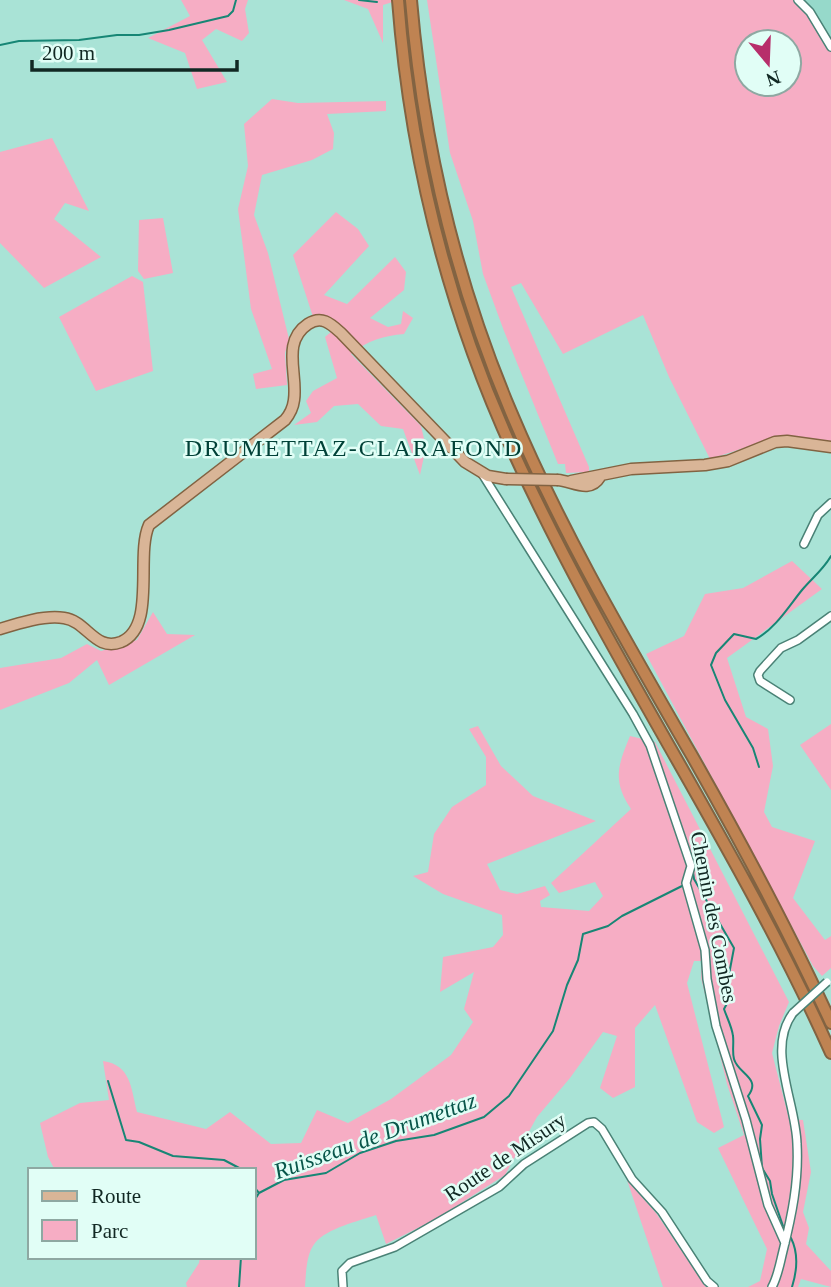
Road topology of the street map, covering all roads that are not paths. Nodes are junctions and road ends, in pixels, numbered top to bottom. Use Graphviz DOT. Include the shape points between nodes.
graph roads {
  1 [pos="398,0"];
  2 [pos="411,0"];
  3 [pos="798,0"];
  4 [pos="831,47"];
  5 [pos="831,447"];
  6 [pos="481,472"];
  7 [pos="831,503"];
  8 [pos="804,544"];
  9 [pos="831,616"];
  10 [pos="0,629"];
  11 [pos="790,700"];
  12 [pos="829,980"];
  13 [pos="831,1023"];
  14 [pos="831,1053"];
  15 [pos="785,1243"];
  16 [pos="343,1287"];
  17 [pos="714,1287"];
  18 [pos="772,1287"];
  1 -- 14 [label="highway" via="409,100 429,204 462,319 497,414 555,536 737,866"];
  2 -- 13 [label="highway" via="423,107 447,222 473,313 511,414 597,588 742,848"];
  3 -- 4 [label="street"];
  5 -- 6 [label="main road, bridge" via="775,443 728,461 642,468 600,477 584,486"];
  6 -- 10 [label="main road" via="435,433 341,333 316,320 303,328 294,342 295,399 285,420 149,525 143,546 142,612 133,633 107,644 60,617"];
  6 -- 15 [label="street, Chemin des Combes" via="650,745 691,866 686,883 705,950 716,1026 768,1205"];
  7 -- 8 [label="street" via="818,515"];
  9 -- 11 [label="street" via="782,648 760,671 760,681"];
  12 -- 15 [label="street, bridge" via="793,1013 780,1051 797,1142 796,1190"];
  15 -- 18 [label="street"];
  16 -- 17 [label="street, Route de Misury" via="342,1271 351,1263 395,1247 499,1187 524,1164 594,1122"];
}
